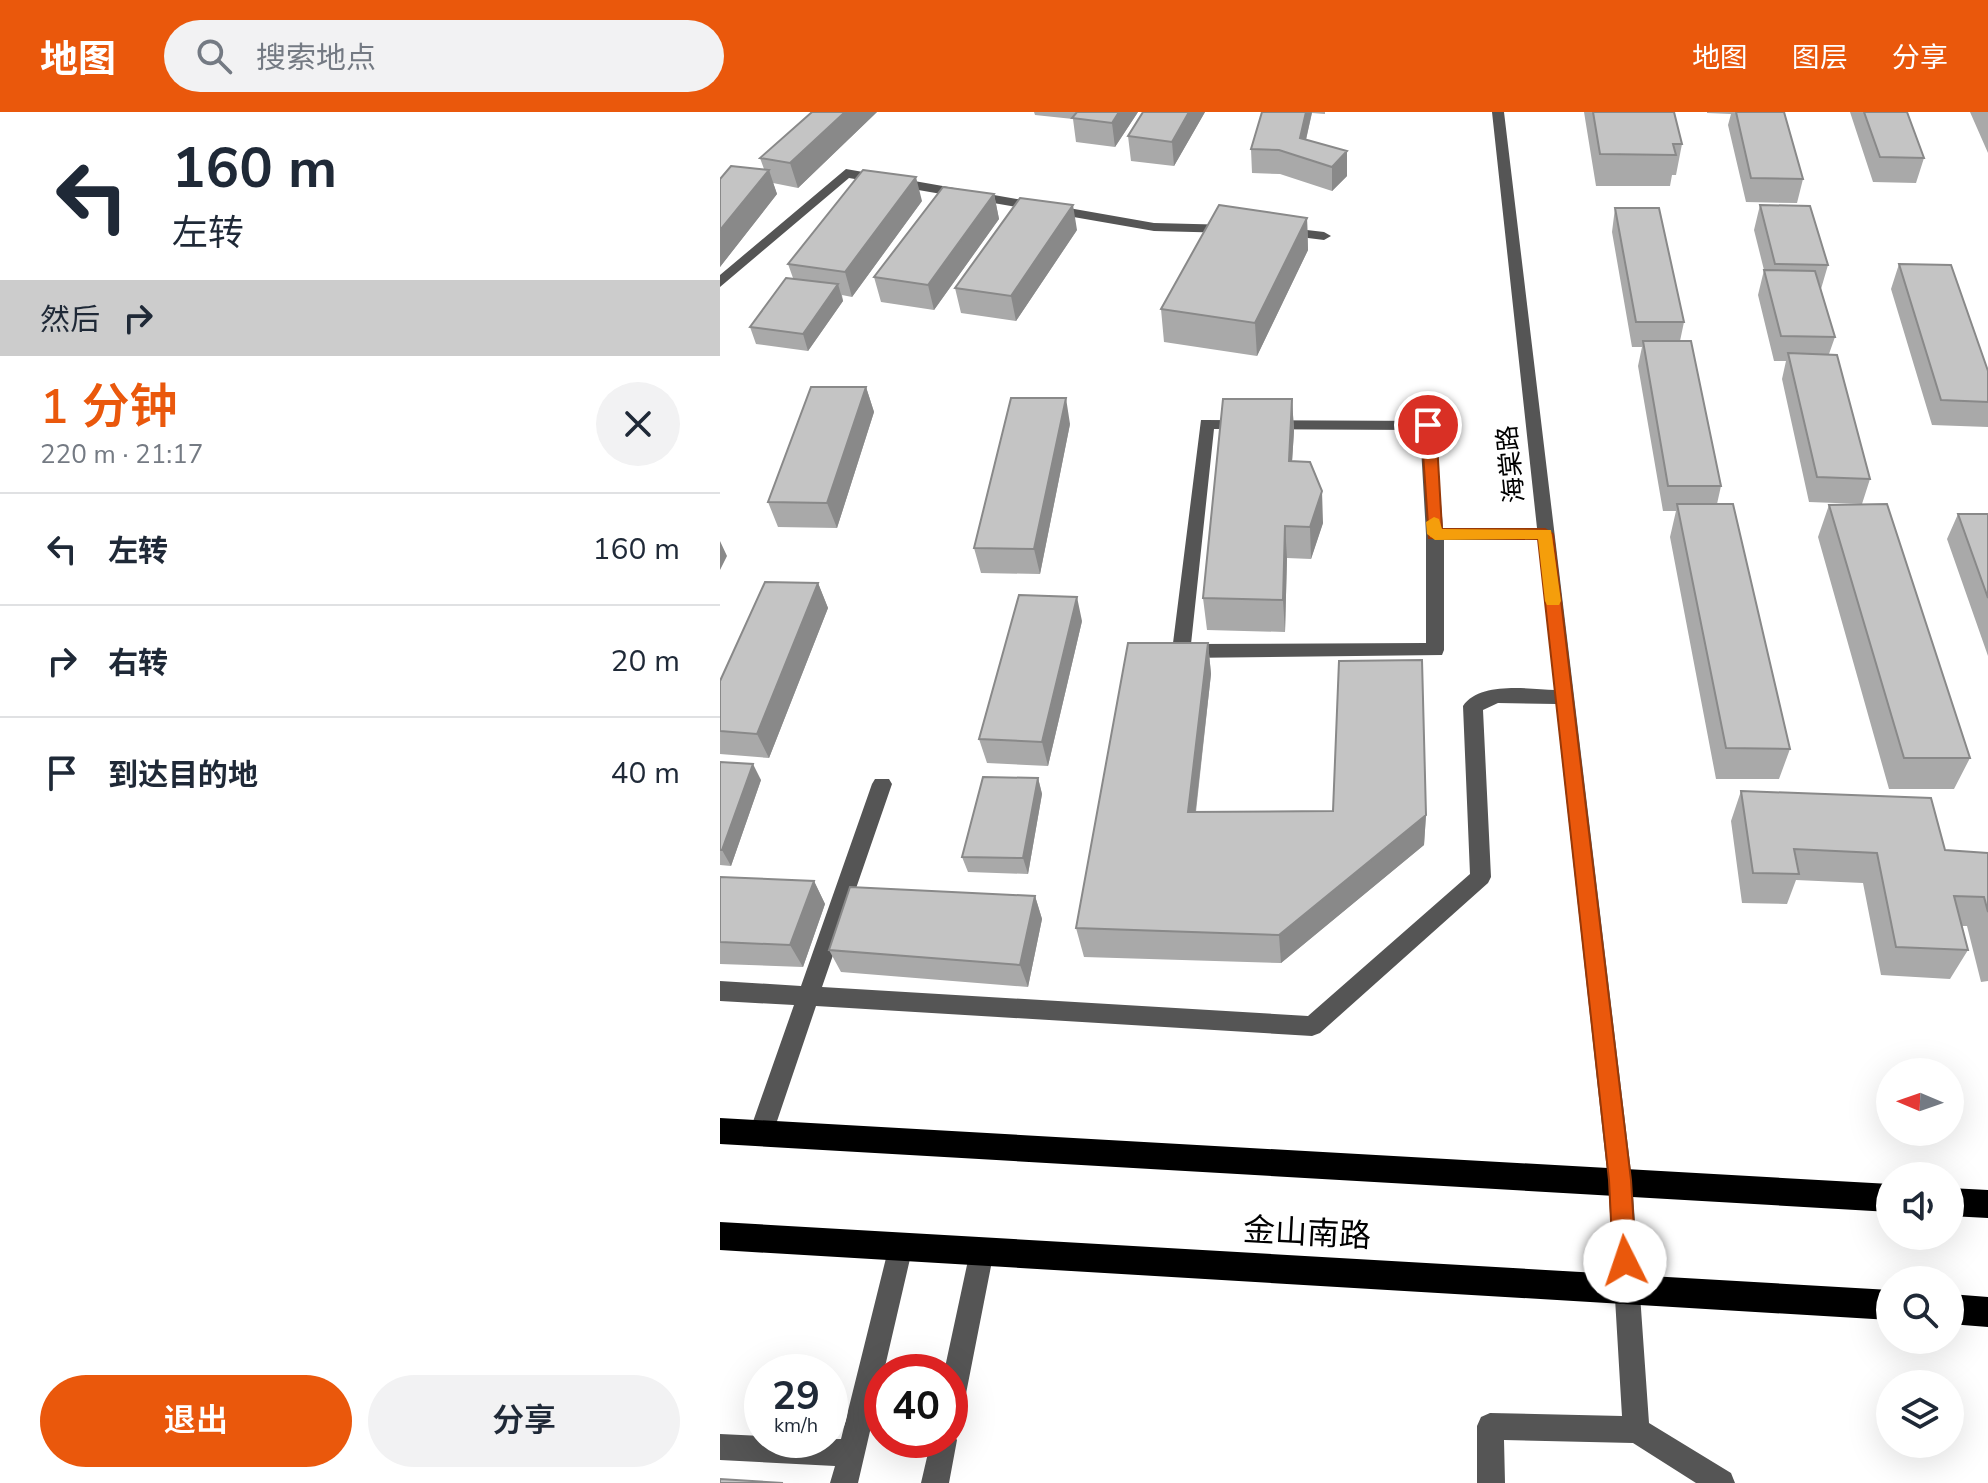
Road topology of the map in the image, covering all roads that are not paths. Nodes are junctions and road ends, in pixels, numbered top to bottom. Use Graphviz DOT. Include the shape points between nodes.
graph roads {
  1 [pos="1498,112"];
  2 [pos="1324,236"];
  3 [pos="720,283"];
  4 [pos="1435,534"];
  5 [pos="1545,534"];
  6 [pos="1564,697"];
  7 [pos="882,784"];
  8 [pos="720,991"];
  9 [pos="809,995"];
  10 [pos="720,1131"];
  11 [pos="761,1133"];
  12 [pos="1620,1180"];
  13 [pos="1876,1197"];
  14 [pos="1964,1203"];
  15 [pos="1988,1204"];
  16 [pos="720,1236"];
  17 [pos="901,1246"];
  18 [pos="982,1251"];
  19 [pos="1627,1287"];
  20 [pos="1876,1304"];
  21 [pos="1964,1310"];
  22 [pos="1988,1312"];
  23 [pos="961,1354"];
  24 [pos="1636,1430"];
  25 [pos="720,1447"];
  26 [pos="851,1453"];
  27 [pos="940,1458"];
  28 [pos="844,1483"];
  29 [pos="935,1483"];
  30 [pos="1491,1483"];
  31 [pos="1721,1483"];
  1 -- 5 [label="street, 海棠路"];
  2 -- 3 [label="street" via="1154,227 846,173"];
  4 -- 4 [label="street" via="1428,425 1207,424 1181,651 1435,650"];
  4 -- 5 [label="street"];
  5 -- 6 [label="street, 海棠路"];
  6 -- 9 [label="street" via="1496,696 1473,706 1481,877 1312,1026"];
  6 -- 12 [label="street, 海棠路"];
  7 -- 9 [label="street"];
  8 -- 9 [label="street"];
  9 -- 11 [label="street"];
  10 -- 11 [label="highway"];
  11 -- 12 [label="highway"];
  12 -- 13 [label="highway"];
  12 -- 19 [label="street, 海棠路"];
  14 -- 15 [label="highway"];
  16 -- 17 [label="highway, 金山南路"];
  17 -- 18 [label="highway, 金山南路"];
  17 -- 26 [label="street"];
  18 -- 19 [label="highway, 金山南路"];
  18 -- 23 [label="street"];
  19 -- 20 [label="highway, 金山南路"];
  19 -- 24 [label="street, 海棠路"];
  21 -- 22 [label="highway"];
  24 -- 30 [label="street" via="1490,1426"];
  24 -- 31 [label="street"];
  25 -- 26 [label="street"];
  26 -- 28 [label="street"];
  27 -- 29 [label="street"];
}
